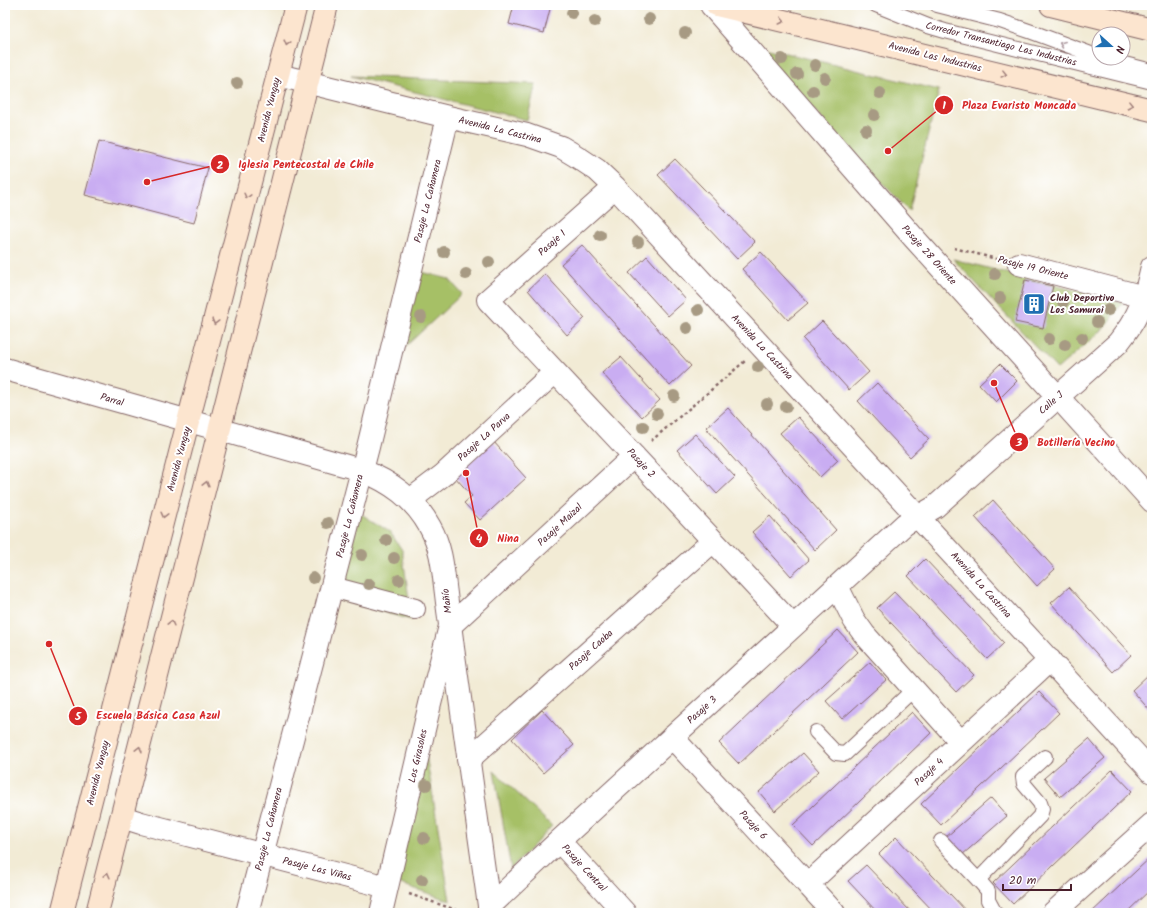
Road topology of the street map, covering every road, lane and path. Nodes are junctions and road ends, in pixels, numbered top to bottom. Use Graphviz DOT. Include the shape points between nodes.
graph roads {
  1 [pos="296,5"];
  2 [pos="328,5"];
  3 [pos="712,5"];
  4 [pos="717,5"];
  5 [pos="876,5"];
  6 [pos="937,5"];
  7 [pos="1051,5"];
  8 [pos="1152,30"];
  9 [pos="1091,55"];
  10 [pos="1131,66"];
  11 [pos="1152,71"];
  12 [pos="278,75"];
  13 [pos="1152,82"];
  14 [pos="307,83"];
  15 [pos="1152,110"];
  16 [pos="448,117"];
  17 [pos="615,187"];
  18 [pos="951,248"];
  19 [pos="1019,264"];
  20 [pos="1152,267"];
  21 [pos="1148,298"];
  22 [pos="488,300"];
  23 [pos="762,346"];
  24 [pos="5,369"];
  25 [pos="555,372"];
  26 [pos="1058,397"];
  27 [pos="188,421"];
  28 [pos="220,430"];
  29 [pos="634,456"];
  30 [pos="361,470"];
  31 [pos="410,500"];
  32 [pos="1152,501"];
  33 [pos="918,516"];
  34 [pos="713,541"];
  35 [pos="837,586"];
  36 [pos="332,587"];
  37 [pos="415,609"];
  38 [pos="450,626"];
  39 [pos="793,626"];
  40 [pos="1050,660"];
  41 [pos="914,689"];
  42 [pos="816,732"];
  43 [pos="672,737"];
  44 [pos="962,742"];
  45 [pos="1045,757"];
  46 [pos="468,760"];
  47 [pos="1152,772"];
  48 [pos="122,817"];
  49 [pos="1152,824"];
  50 [pos="559,841"];
  51 [pos="941,841"];
  52 [pos="262,855"];
  53 [pos="978,880"];
  54 [pos="808,884"];
  55 [pos="387,887"];
  56 [pos="489,910"];
  57 [pos="62,913"];
  58 [pos="97,913"];
  59 [pos="247,913"];
  60 [pos="381,913"];
  61 [pos="625,913"];
  62 [pos="834,913"];
  63 [pos="994,913"];
  64 [pos="1053,913"];
  1 -- 12 [label="main road, Avenida Yungay, one-way"];
  2 -- 14 [label="main road"];
  3 -- 26 [label="street, Pasaje 28 Oriente" via="914,238"];
  4 -- 15 [label="main road, Avenida Las Industrias, one-way"];
  5 -- 13 [label="lane, Corredor Transantiago Las Industrias" via="945,32"];
  9 -- 6 [label="lane, Corredor Transantiago Las Industrias, one-way" via="1000,21"];
  7 -- 8 [label="main road"];
  10 -- 11 [label="lane, Corredor Transantiago Las Industrias"];
  12 -- 14 [label="street, Avenida La Castrina"];
  12 -- 27 [label="main road, Avenida Yungay, one-way"];
  14 -- 16 [label="street, Avenida La Castrina"];
  14 -- 28 [label="main road"];
  16 -- 17 [label="street, Avenida La Castrina" via="561,147 597,170"];
  16 -- 30 [label="street, Pasaje La Cañamera"];
  17 -- 22 [label="street, Pasaje 1"];
  17 -- 23 [label="street, Avenida La Castrina"];
  18 -- 19 [label="path, Pasaje 19 Oriente"];
  19 -- 21 [label="street, Pasaje 19 Oriente"];
  20 -- 21 [label="street, Calle J"];
  21 -- 26 [label="street, Calle J" via="1118,343"];
  22 -- 25 [label="street, Pasaje 2"];
  23 -- 29 [label="path"];
  23 -- 33 [label="street, Avenida La Castrina"];
  24 -- 27 [label="street, Parral"];
  25 -- 29 [label="street, Pasaje 2"];
  25 -- 31 [label="street, Pasaje La Parva" via="443,474"];
  26 -- 32 [label="street, Pasaje 28 Oriente"];
  26 -- 33 [label="street, Calle J" via="935,507"];
  27 -- 28 [label="street, Parral"];
  27 -- 57 [label="main road, Avenida Yungay, one-way"];
  28 -- 30 [label="street, Mañío"];
  48 -- 28 [label="main road, one-way"];
  29 -- 34 [label="street, Pasaje 2"];
  29 -- 38 [label="street, Pasaje Maizal"];
  30 -- 31 [label="street, Mañío" via="385,481"];
  30 -- 36 [label="street, Pasaje La Cañamera"];
  31 -- 38 [label="street, Mañío" via="430,527 437,542 442,558"];
  33 -- 35 [label="street, Pasaje 3" via="905,524"];
  33 -- 40 [label="street, Avenida La Castrina"];
  34 -- 39 [label="street, Pasaje 2"];
  34 -- 46 [label="street, Pasaje Caoba"];
  35 -- 39 [label="street, Pasaje 3"];
  35 -- 41 [label="street" via="864,634"];
  36 -- 37 [label="street"];
  36 -- 52 [label="street, Pasaje La Cañamera"];
  38 -- 46 [label="street, Mañío"];
  38 -- 55 [label="street, Los Girasoles"];
  39 -- 43 [label="street, Pasaje 3"];
  40 -- 44 [label="street, Pasaje 4"];
  40 -- 47 [label="street, Avenida La Castrina"];
  41 -- 42 [label="lane" via="845,754 836,753"];
  41 -- 44 [label="street"];
  43 -- 50 [label="street, Pasaje 3"];
  43 -- 54 [label="street, Pasaje 6"];
  44 -- 54 [label="street, Pasaje 4"];
  45 -- 53 [label="lane" via="1023,777 1024,784 1040,803 1040,816"];
  46 -- 56 [label="street, Mañío"];
  48 -- 52 [label="street, Pasaje Las Viñas"];
  58 -- 48 [label="main road, one-way"];
  49 -- 64 [label="street"];
  50 -- 56 [label="street, Pasaje 3"];
  50 -- 61 [label="street, Pasaje Central"];
  51 -- 53 [label="lane"];
  52 -- 55 [label="street, Pasaje Las Viñas"];
  52 -- 59 [label="street, Pasaje La Cañamera"];
  53 -- 63 [label="lane" via="988,892 988,900"];
  54 -- 62 [label="street, Pasaje 6"];
  55 -- 56 [label="path" via="459,911"];
  55 -- 60 [label="street, Los Girasoles"];
}
